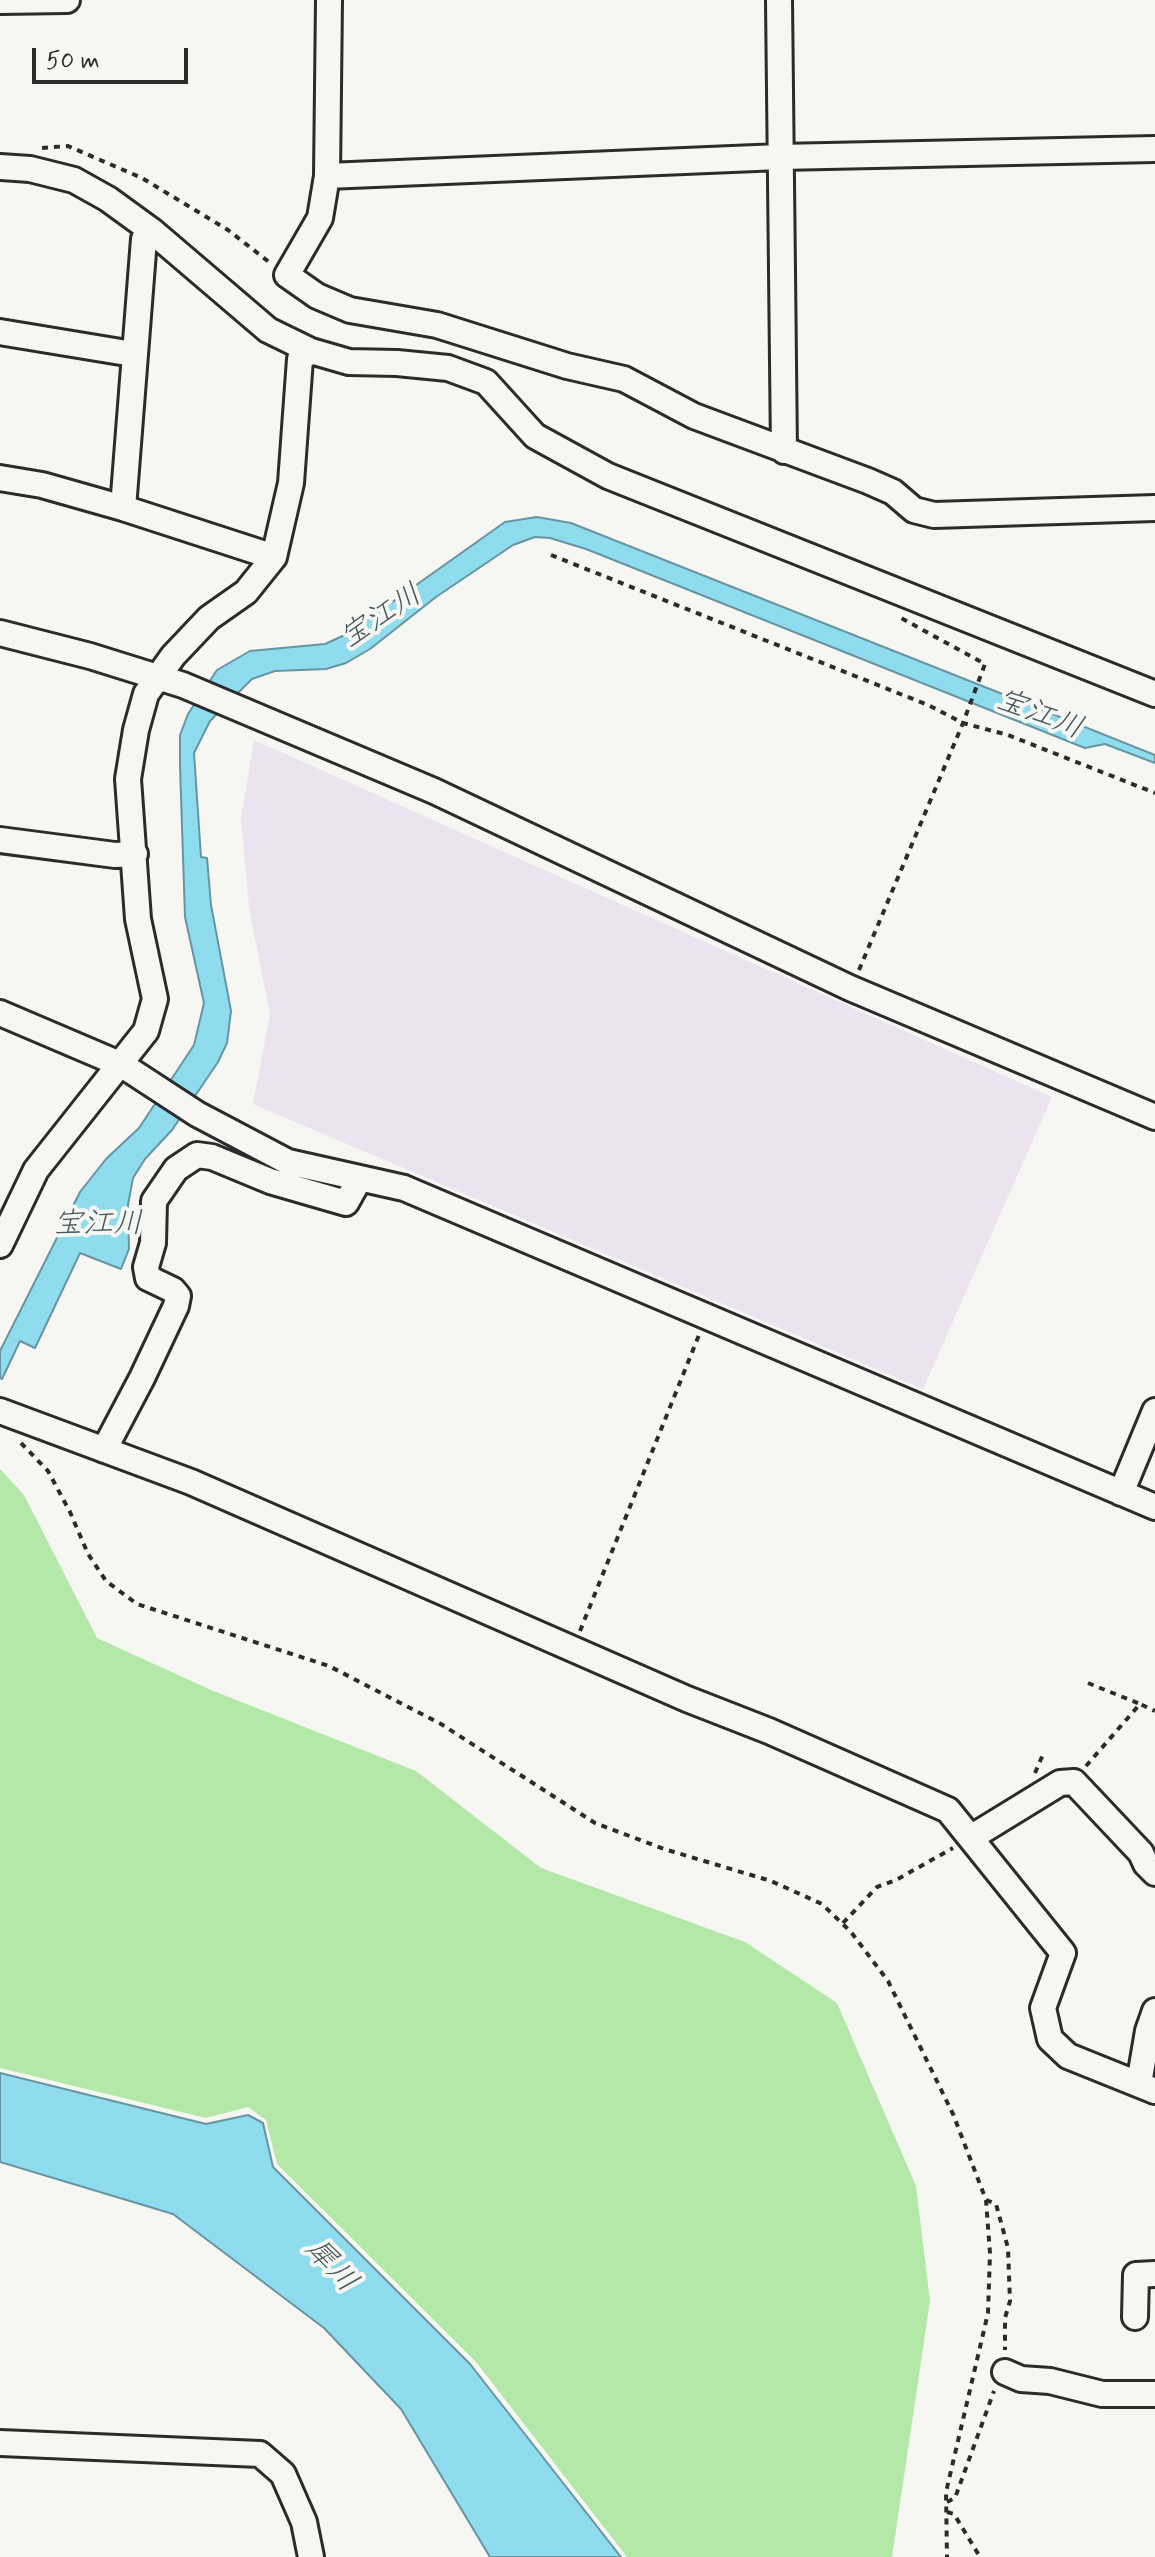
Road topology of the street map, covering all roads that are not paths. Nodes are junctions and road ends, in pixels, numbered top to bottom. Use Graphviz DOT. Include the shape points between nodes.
graph roads {
  1 [pos="67,0"];
  2 [pos="329,0"];
  3 [pos="779,0"];
  4 [pos="0,1"];
  5 [pos="1155,149"];
  6 [pos="780,157"];
  7 [pos="0,167"];
  8 [pos="327,176"];
  9 [pos="152,231"];
  10 [pos="0,332"];
  11 [pos="311,351"];
  12 [pos="133,354"];
  13 [pos="784,451"];
  14 [pos="0,478"];
  15 [pos="123,508"];
  16 [pos="1155,508"];
  17 [pos="274,557"];
  18 [pos="0,633"];
  19 [pos="157,677"];
  20 [pos="1155,694"];
  21 [pos="0,840"];
  22 [pos="135,854"];
  23 [pos="0,1013"];
  24 [pos="128,1070"];
  25 [pos="1155,1117"];
  26 [pos="360,1178"];
  27 [pos="2,1235"];
  28 [pos="0,1411"];
  29 [pos="1155,1411"];
  30 [pos="104,1450"];
  31 [pos="1121,1493"];
  32 [pos="1155,1507"];
  33 [pos="972,1837"];
  34 [pos="1155,1873"];
  35 [pos="1155,2011"];
  36 [pos="1147,2088"];
  37 [pos="1155,2274"];
  38 [pos="1135,2317"];
  39 [pos="1005,2364"];
  40 [pos="1155,2394"];
  41 [pos="0,2443"];
  42 [pos="105,2448"];
  43 [pos="0,2458"];
  44 [pos="311,2557"];
  1 -- 4 [label="street"];
  2 -- 8 [label="street"];
  3 -- 6 [label="street"];
  5 -- 6 [label="street"];
  6 -- 8 [label="street"];
  6 -- 13 [label="street"];
  7 -- 9 [label="street" via="74,180"];
  8 -- 13 [label="street" via="320,218 287,275 317,296 350,310 437,325 624,379 694,416"];
  9 -- 11 [label="street" via="268,330"];
  9 -- 12 [label="street" via="144,239"];
  10 -- 12 [label="street"];
  11 -- 17 [label="street" via="300,359 291,483"];
  11 -- 20 [label="street" via="349,362 448,368 486,382 535,436 608,476"];
  12 -- 15 [label="street"];
  13 -- 16 [label="street" via="868,481 893,492 914,510 934,515"];
  14 -- 15 [label="street"];
  15 -- 17 [label="street"];
  17 -- 19 [label="street" via="246,592 209,618"];
  18 -- 19 [label="street"];
  19 -- 22 [label="street" via="146,694 128,779"];
  19 -- 25 [label="street" via="434,791 850,988"];
  21 -- 22 [label="street"];
  22 -- 24 [label="street" via="138,919 155,999"];
  23 -- 24 [label="street"];
  24 -- 26 [label="street" via="288,1162"];
  24 -- 27 [label="street" via="36,1170"];
  26 -- 30 [label="street" via="346,1203 212,1157 197,1155 176,1169 154,1201 153,1243 146,1267 148,1278 178,1296 176,1306"];
  26 -- 31 [label="street" via="404,1188"];
  28 -- 30 [label="street"];
  29 -- 31 [label="street"];
  30 -- 33 [label="street" via="191,1482 948,1810"];
  31 -- 32 [label="street"];
  33 -- 34 [label="street" via="1060,1783 1074,1782"];
  33 -- 36 [label="street" via="1063,1953 1043,2008 1050,2039 1068,2056"];
  35 -- 36 [label="street" via="1148,2031"];
  37 -- 38 [label="street" via="1136,2275"];
  39 -- 40 [label="street" via="1021,2379 1102,2394"];
  41 -- 42 [label="street"];
  42 -- 43 [label="street" via="76,2457"];
  42 -- 44 [label="street" via="260,2454 283,2474 304,2522"];
}
